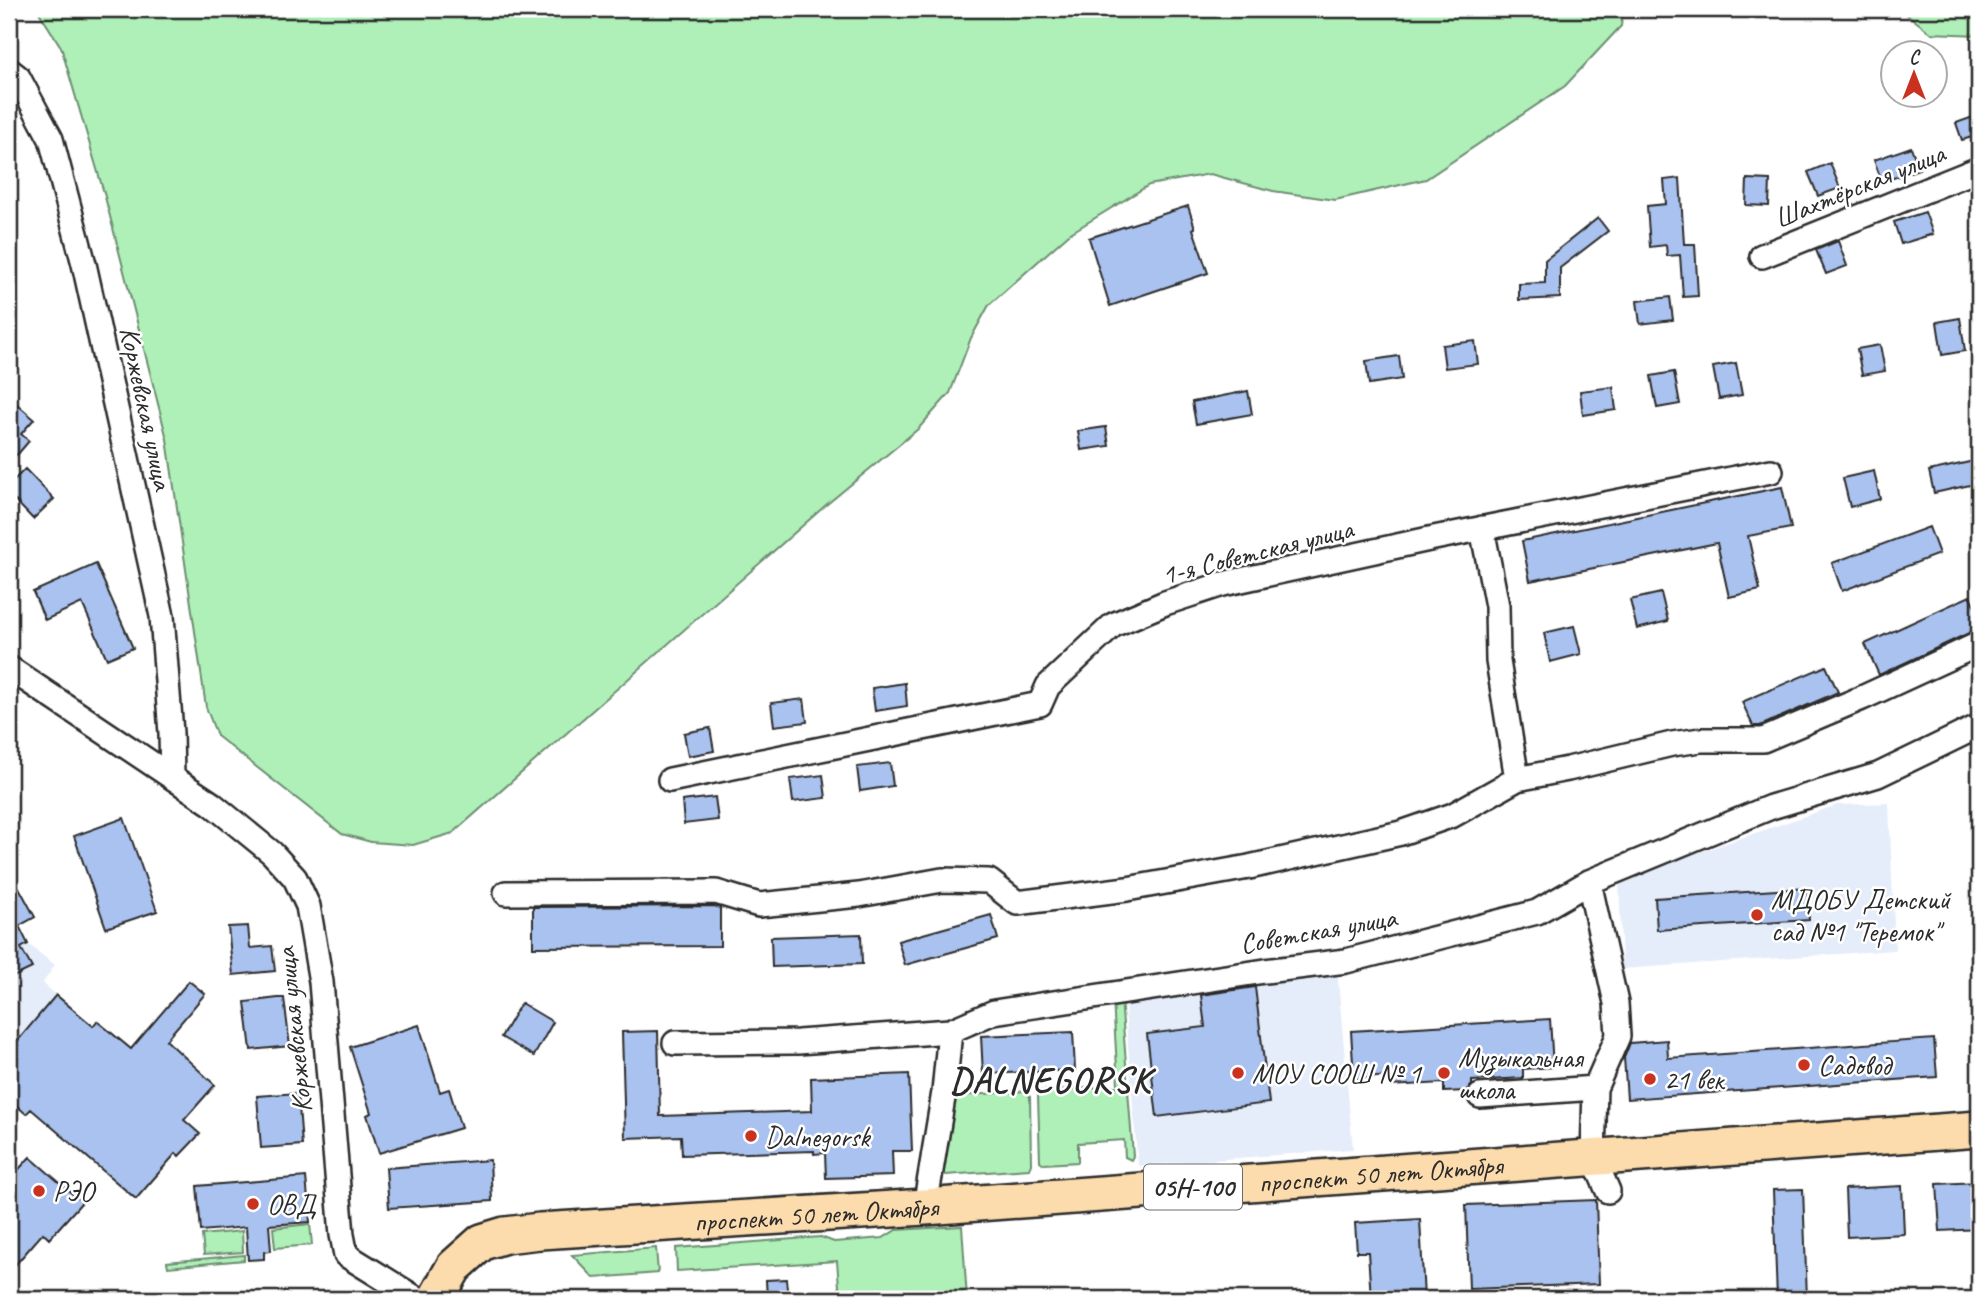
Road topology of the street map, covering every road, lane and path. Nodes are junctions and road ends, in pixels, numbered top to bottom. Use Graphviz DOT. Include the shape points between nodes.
graph roads {
  1 [pos="9,70"];
  2 [pos="1979,169"];
  3 [pos="1762,256"];
  4 [pos="1772,471"];
  5 [pos="1482,528"];
  6 [pos="1979,644"];
  7 [pos="9,668"];
  8 [pos="1979,726"];
  9 [pos="172,776"];
  10 [pos="1517,779"];
  11 [pos="670,780"];
  12 [pos="1589,882"];
  13 [pos="506,893"];
  14 [pos="950,1031"];
  15 [pos="675,1043"];
  16 [pos="1595,1087"];
  17 [pos="1480,1096"];
  18 [pos="1979,1129"];
  19 [pos="1593,1157"];
  20 [pos="1608,1191"];
  21 [pos="925,1206"];
  22 [pos="417,1299"];
  23 [pos="436,1299"];
  1 -- 9 [label="street, Коржевская улица" via="18,76 51,139 85,264 162,616"];
  2 -- 3 [label="street, Шахтёрская улица"];
  4 -- 5 [label="street, 1-я Советская улица"];
  5 -- 10 [label="street" via="1497,606 1499,661"];
  5 -- 11 [label="street, 1-я Советская улица" via="1223,584 1165,603 1113,625 1048,686 1040,704"];
  6 -- 10 [label="street" via="1762,740 1672,744"];
  7 -- 9 [label="street, Коржевская улица"];
  8 -- 12 [label="street, Советская улица" via="1878,775 1772,807"];
  9 -- 22 [label="street, Коржевская улица" via="272,853 295,878 308,906 321,982 346,1255"];
  10 -- 13 [label="street" via="1453,816 1401,833 1249,867 1017,903 989,881 942,880 859,895 759,905 716,892"];
  12 -- 14 [label="street, Советская улица" via="1537,912 1346,961 994,1012"];
  12 -- 16 [label="street" via="1616,1003 1618,1036"];
  14 -- 15 [label="street, Советская улица" via="799,1042"];
  14 -- 21 [label="street"];
  16 -- 17 [label="street"];
  16 -- 19 [label="street"];
  18 -- 19 [label="main road, проспект 50 лет Октября / 05Н-100"];
  19 -- 20 [label="street"];
  19 -- 21 [label="main road, проспект 50 лет Октября / 05Н-100"];
  21 -- 23 [label="main road, проспект 50 лет Октября / 05Н-100" via="505,1235 482,1242 454,1267"];
}
